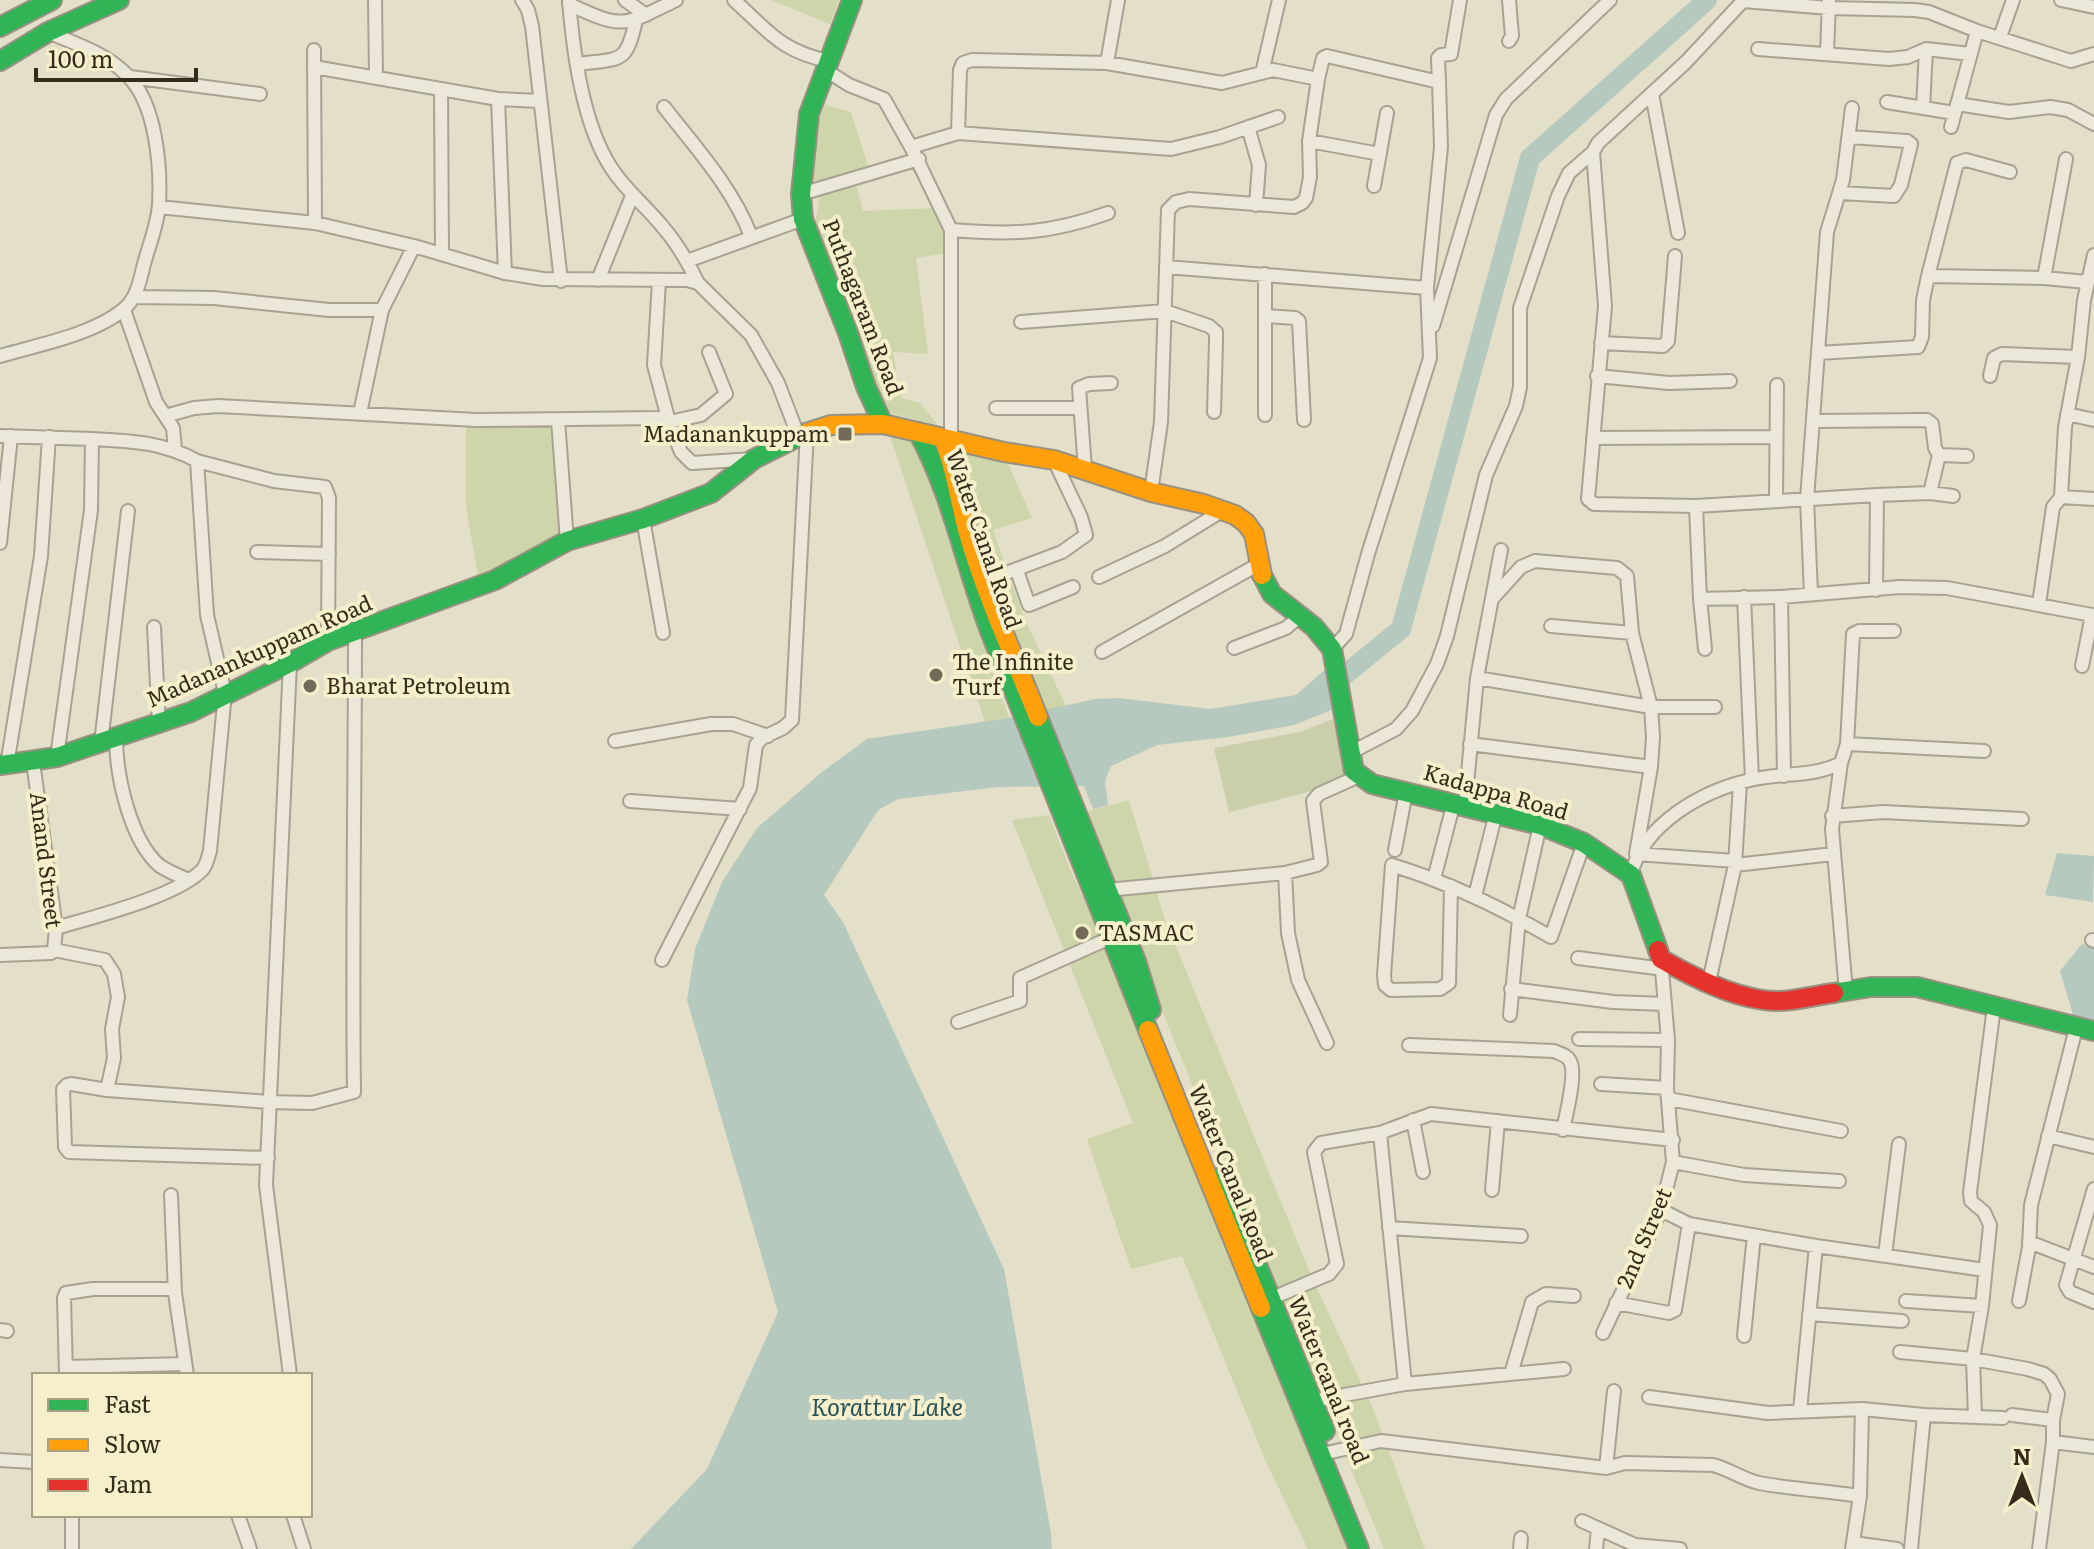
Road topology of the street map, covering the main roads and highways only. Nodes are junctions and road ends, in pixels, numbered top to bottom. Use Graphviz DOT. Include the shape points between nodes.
graph roads {
  1 [pos="52,0"];
  2 [pos="119,0"];
  3 [pos="852,0"];
  4 [pos="0,27"];
  5 [pos="0,61"];
  6 [pos="883,424"];
  7 [pos="918,432"];
  8 [pos="947,439"];
  9 [pos="1026,706"];
  10 [pos="4,765"];
  11 [pos="1069,811"];
  12 [pos="2085,1030"];
  13 [pos="1264,1301"];
  14 [pos="1328,1453"];
  15 [pos="1359,1549"];
  16 [pos="1370,1549"];
  1 -- 4 [label="main road"];
  2 -- 5 [label="main road"];
  3 -- 6 [label="main road, Puthagaram Road" via="809,114 801,194 803,219"];
  6 -- 7 [label="main road, Puthagaram Road"];
  6 -- 10 [label="main road, Madanankuppam Road" via="831,425 802,433 754,459 711,493 567,541 495,580 328,641 191,712 57,757"];
  7 -- 8 [label="main road, Puthagaram Road"];
  7 -- 9 [label="main road, Water Canal Road" via="942,480 974,590"];
  8 -- 9 [label="main road, Water Canal Road" via="968,532"];
  8 -- 12 [label="main road, Kadappa Road" via="1054,460 1246,523 1254,534 1265,584 1325,638 1334,655 1354,771 1372,784 1540,825 1584,843 1631,875 1662,964 1738,994 1778,1001 1871,987 1917,987"];
  9 -- 11 [label="main road"];
  11 -- 13 [label="main road, Water Canal Road" via="1110,938"];
  11 -- 13 [label="main road, Water canal road" via="1136,961"];
  13 -- 14 [label="main road, Water Canal Road"];
  14 -- 15 [label="main road, Water Canal Road"];
  14 -- 16 [label="main road, Water canal road"];
}
